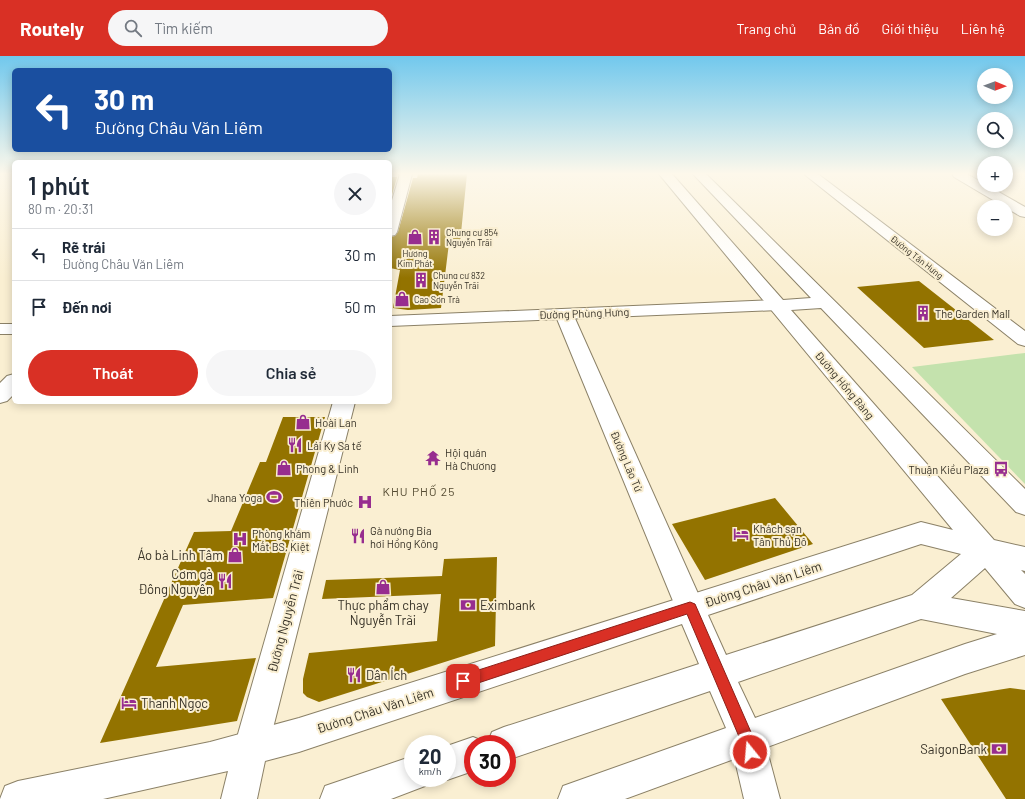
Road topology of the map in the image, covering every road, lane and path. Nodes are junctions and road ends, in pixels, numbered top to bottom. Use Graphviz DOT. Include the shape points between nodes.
graph roads {
  1 [pos="396,209"];
  2 [pos="695,209"];
  3 [pos="733,209"];
  4 [pos="855,209"];
  5 [pos="392,225"];
  6 [pos="826,303"];
  7 [pos="778,305"];
  8 [pos="564,314"];
  9 [pos="392,321"];
  10 [pos="0,329"];
  11 [pos="12,330"];
  12 [pos="1025,340"];
  13 [pos="12,383"];
  14 [pos="0,396"];
  15 [pos="343,404"];
  16 [pos="1025,504"];
  17 [pos="987,549"];
  18 [pos="1025,559"];
  19 [pos="1025,595"];
  20 [pos="921,606"];
  21 [pos="690,608"];
  22 [pos="1025,625"];
  23 [pos="1025,640"];
  24 [pos="719,673"];
  25 [pos="747,739"];
  26 [pos="516,740"];
  27 [pos="251,748"];
  28 [pos="404,777"];
  29 [pos="18,799"];
  30 [pos="239,799"];
  31 [pos="338,799"];
  32 [pos="576,799"];
  33 [pos="762,799"];
  1 -- 5 [label="main road"];
  2 -- 7 [label="main road, Đường Hồng Bàng"];
  3 -- 6 [label="main road"];
  4 -- 12 [label="main road, Đường Tân Hưng"];
  6 -- 7 [label="main road, Đường Phùng Hưng"];
  6 -- 16 [label="main road"];
  7 -- 8 [label="main road, Đường Phùng Hưng"];
  7 -- 17 [label="main road, Đường Hồng Bàng"];
  8 -- 9 [label="main road, Đường Phùng Hưng"];
  8 -- 21 [label="main road, Đường Lão Tử"];
  10 -- 11 [label="main road"];
  13 -- 14 [label="main road"];
  15 -- 27 [label="main road, Đường Nguyễn Trãi"];
  17 -- 18 [label="main road, Đường Châu Văn Liêm"];
  17 -- 19 [label="main road, Đường Hồng Bàng"];
  17 -- 20 [label="main road"];
  17 -- 21 [label="main road, Đường Châu Văn Liêm" via="921,533"];
  20 -- 22 [label="main road"];
  20 -- 24 [label="main road"];
  21 -- 24 [label="main road, Đường Lão Tử"];
  21 -- 27 [label="main road, Đường Châu Văn Liêm" via="299,735"];
  23 -- 25 [label="main road"];
  24 -- 25 [label="main road, Đường Lão Tử"];
  24 -- 26 [label="main road"];
  25 -- 32 [label="main road"];
  25 -- 33 [label="main road"];
  27 -- 29 [label="main road, Đường Châu Văn Liêm"];
  27 -- 30 [label="main road, Đường Nguyễn Trãi"];
  28 -- 31 [label="main road"];
}
